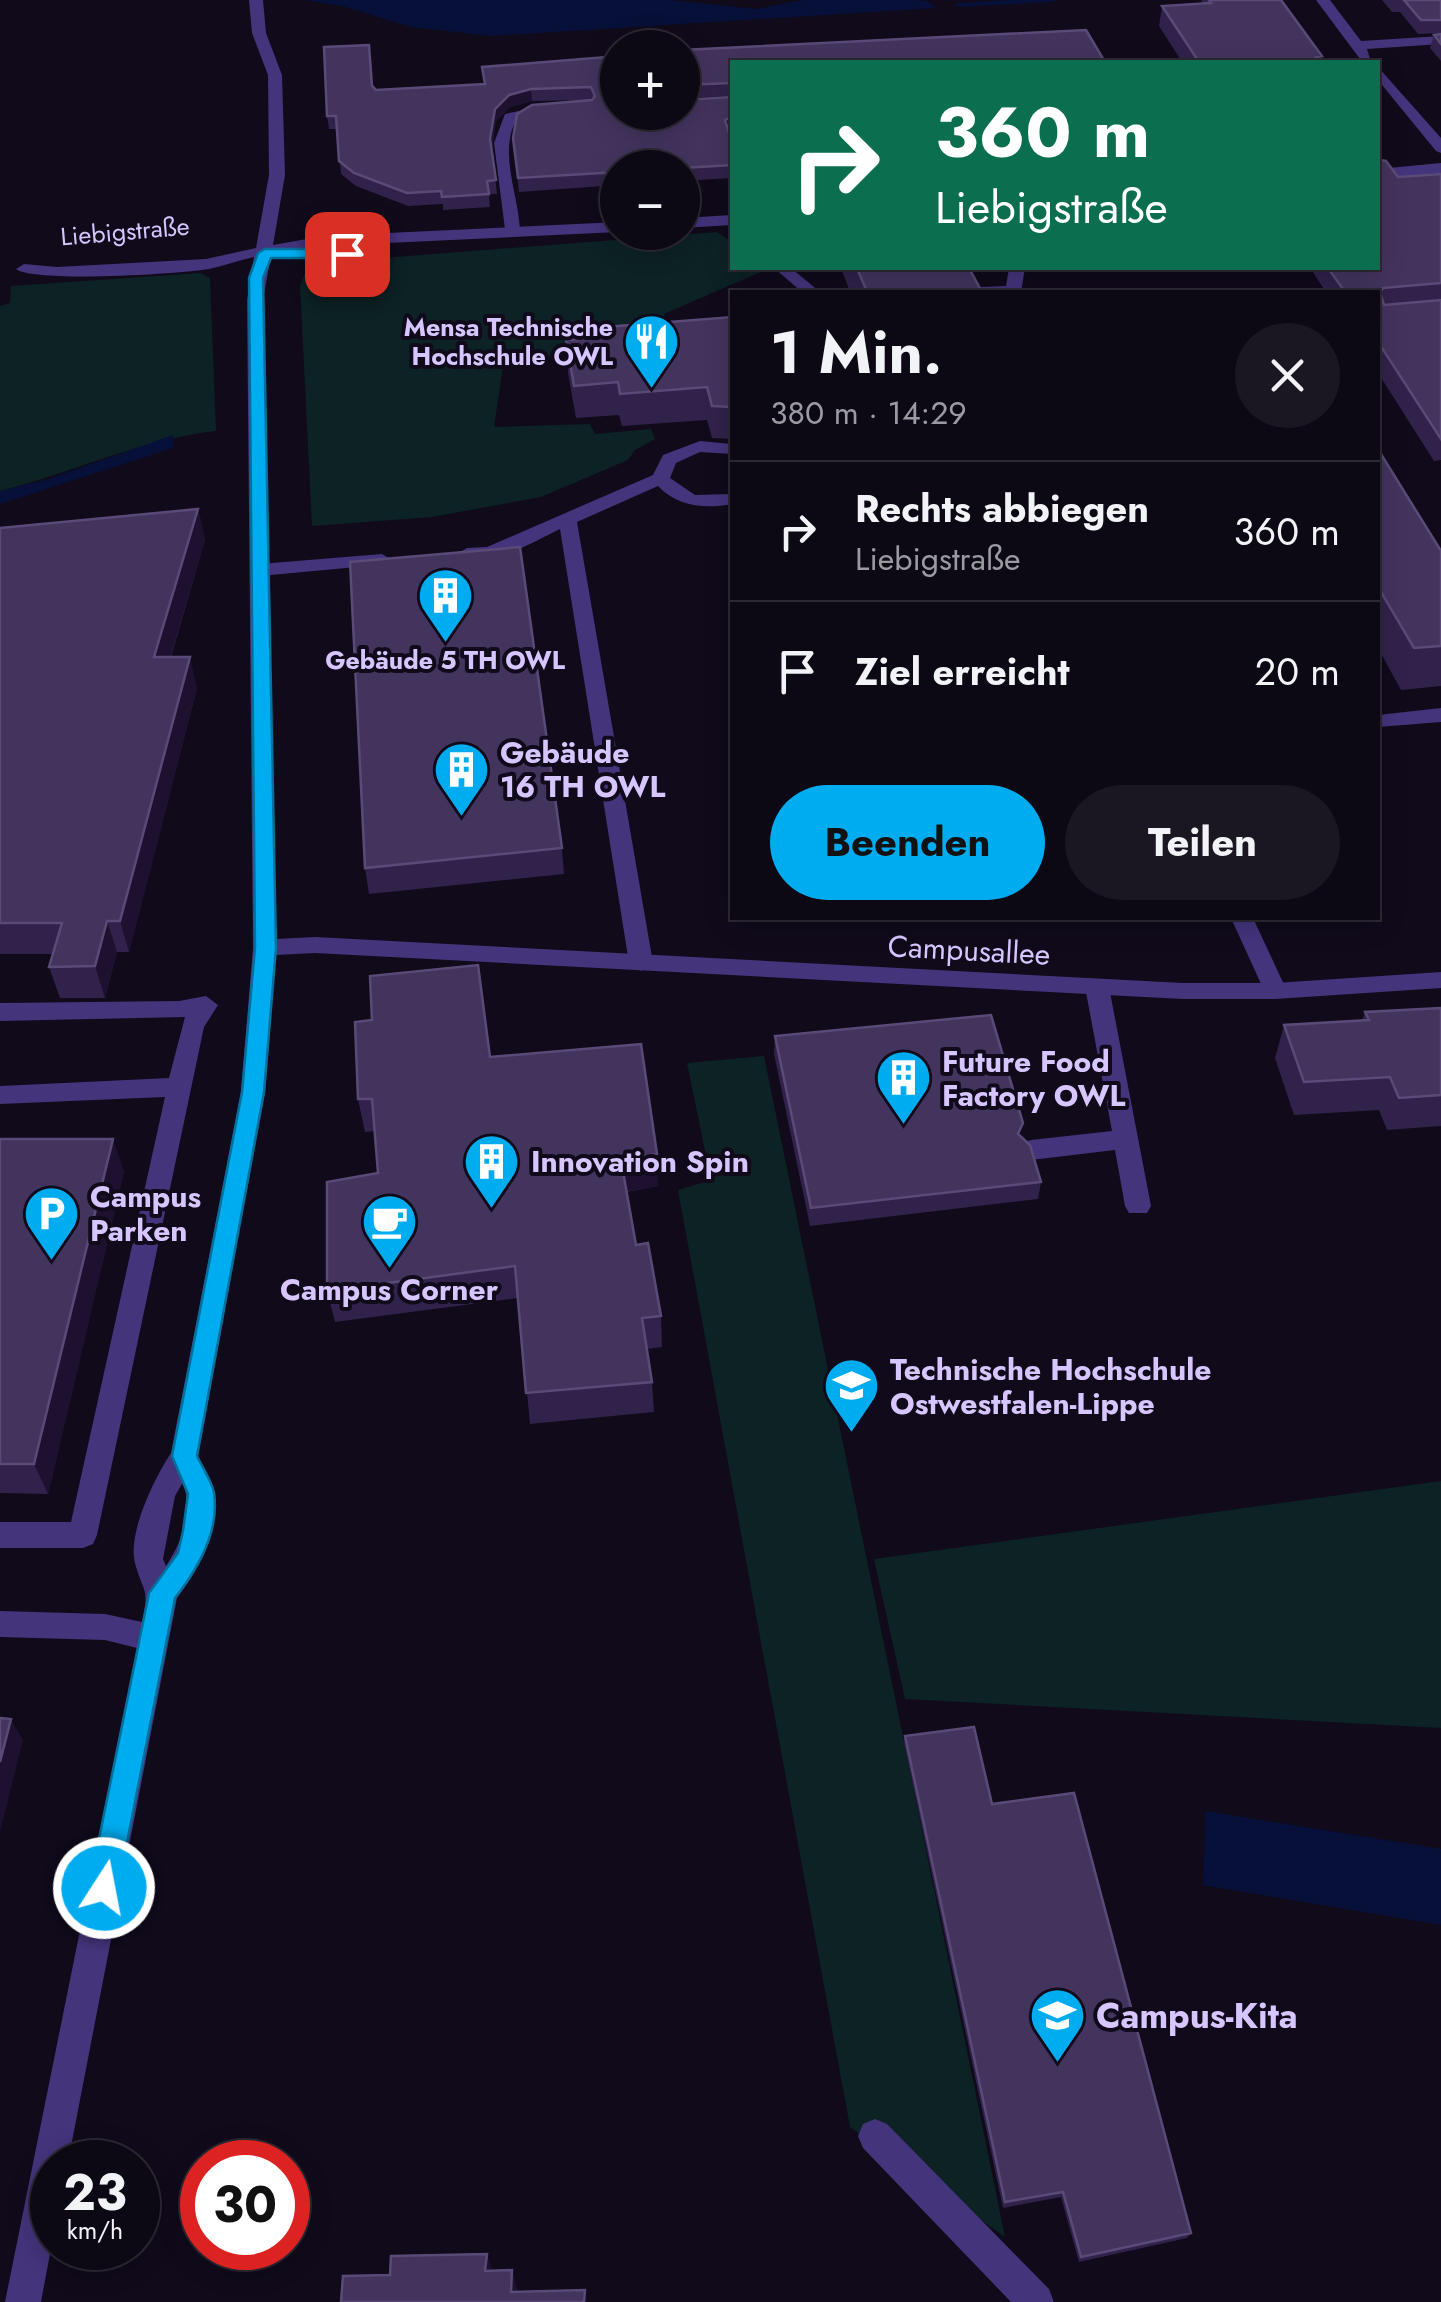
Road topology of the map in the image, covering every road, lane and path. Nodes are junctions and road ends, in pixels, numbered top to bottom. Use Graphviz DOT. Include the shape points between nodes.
graph roads {
  1 [pos="256,0"];
  2 [pos="1323,0"];
  3 [pos="1441,40"];
  4 [pos="1357,46"];
  5 [pos="1368,60"];
  6 [pos="1380,73"];
  7 [pos="567,108"];
  8 [pos="1441,148"];
  9 [pos="1441,168"];
  10 [pos="1380,174"];
  11 [pos="730,220"];
  12 [pos="700,222"];
  13 [pos="600,228"];
  14 [pos="508,235"];
  15 [pos="265,253"];
  16 [pos="0,270"];
  17 [pos="784,270"];
  18 [pos="810,290"];
  19 [pos="730,449"];
  20 [pos="661,478"];
  21 [pos="730,498"];
  22 [pos="568,522"];
  23 [pos="453,555"];
  24 [pos="396,559"];
  25 [pos="260,570"];
  26 [pos="1441,715"];
  27 [pos="1380,721"];
  28 [pos="1243,920"];
  29 [pos="266,948"];
  30 [pos="641,963"];
  31 [pos="1441,980"];
  32 [pos="1097,987"];
  33 [pos="1275,991"];
  34 [pos="0,1012"];
  35 [pos="180,1087"];
  36 [pos="0,1095"];
  37 [pos="1125,1139"];
  38 [pos="1031,1150"];
  39 [pos="1138,1206"];
  40 [pos="184,1456"];
  41 [pos="0,1535"];
  42 [pos="162,1593"];
  43 [pos="0,1624"];
  44 [pos="154,1638"];
  45 [pos="875,2136"];
  46 [pos="23,2302"];
  47 [pos="1036,2302"];
  1 -- 15 [label="street" via="259,33 275,75 277,175"];
  2 -- 4 [label="street"];
  3 -- 4 [label="street"];
  4 -- 5 [label="street"];
  6 -- 8 [label="street"];
  7 -- 14 [label="street" via="519,113 506,122 500,138 514,220"];
  9 -- 10 [label="street"];
  11 -- 12 [label="street"];
  13 -- 14 [label="street, Liebigstraße"];
  14 -- 15 [label="street, Liebigstraße" via="347,254"];
  15 -- 16 [label="street, Liebigstraße" via="208,264"];
  15 -- 25 [label="street" via="255,300"];
  17 -- 18 [label="street"];
  19 -- 20 [label="street" via="677,453"];
  20 -- 21 [label="street" via="697,501"];
  20 -- 22 [label="street"];
  22 -- 23 [label="street" via="490,552"];
  22 -- 30 [label="street"];
  24 -- 25 [label="street"];
  25 -- 29 [label="street"];
  26 -- 27 [label="street"];
  28 -- 33 [label="street"];
  29 -- 30 [label="street, Campusallee"];
  29 -- 40 [label="street" via="253,1092"];
  30 -- 32 [label="street, Campusallee"];
  31 -- 33 [label="street, Campusallee"];
  32 -- 33 [label="street, Campusallee"];
  32 -- 37 [label="street"];
  34 -- 35 [label="street" via="206,1005 192,1026"];
  35 -- 36 [label="street"];
  35 -- 41 [label="street" via="83,1535"];
  37 -- 38 [label="street"];
  37 -- 39 [label="street"];
  40 -- 42 [label="street" via="161,1493 148,1560"];
  40 -- 42 [label="street" via="201,1494 196,1531 190,1558"];
  42 -- 44 [label="street"];
  43 -- 44 [label="street" via="105,1627"];
  44 -- 46 [label="street"];
  45 -- 47 [label="street"];
}
